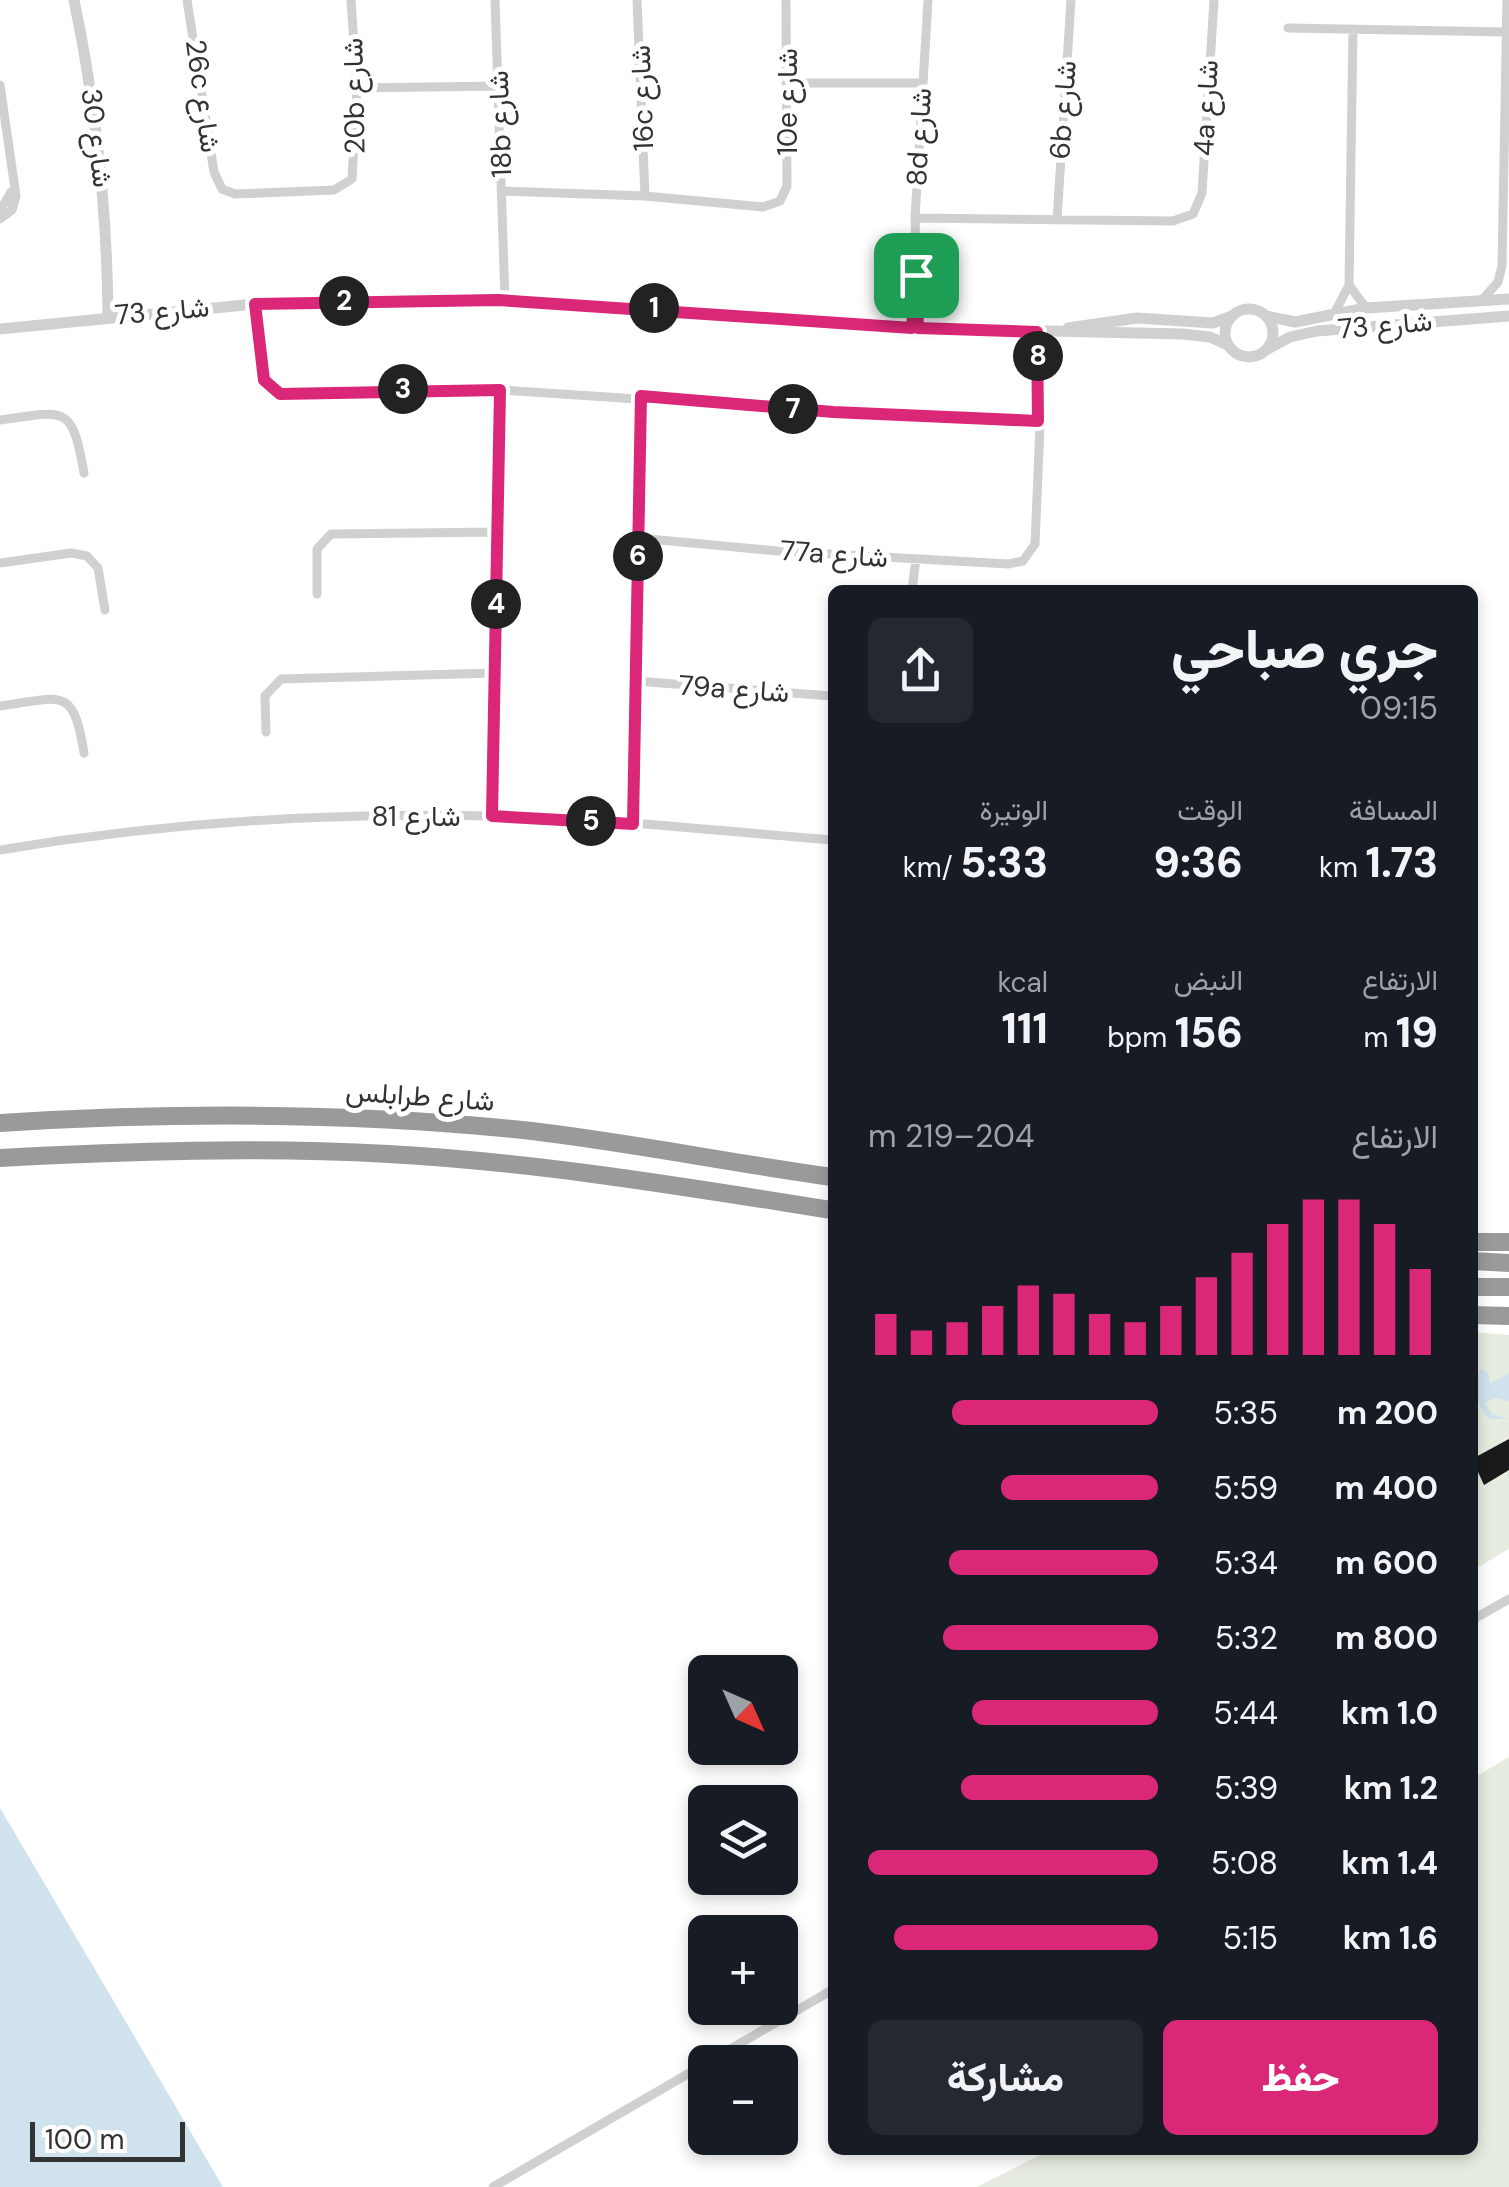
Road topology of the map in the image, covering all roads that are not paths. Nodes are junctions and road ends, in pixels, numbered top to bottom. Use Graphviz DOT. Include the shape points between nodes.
graph roads {
  1 [pos="74,0"];
  2 [pos="187,0"];
  3 [pos="351,0"];
  4 [pos="495,0"];
  5 [pos="637,0"];
  6 [pos="786,0"];
  7 [pos="928,0"];
  8 [pos="1071,0"];
  9 [pos="1214,0"];
  10 [pos="1508,0"];
  11 [pos="1288,28"];
  12 [pos="1353,29"];
  13 [pos="1507,32"];
  14 [pos="786,83"];
  15 [pos="922,83"];
  16 [pos="0,86"];
  17 [pos="500,86"];
  18 [pos="357,88"];
  19 [pos="12,179"];
  20 [pos="222,189"];
  21 [pos="502,191"];
  22 [pos="645,196"];
  23 [pos="0,211"];
  24 [pos="915,218"];
  25 [pos="0,219"];
  26 [pos="1057,220"];
  27 [pos="1502,266"];
  28 [pos="1348,284"];
  29 [pos="1509,284"];
  30 [pos="1509,299"];
  31 [pos="502,301"];
  32 [pos="1481,301"];
  33 [pos="258,304"];
  34 [pos="1366,308"];
  35 [pos="1335,312"];
  36 [pos="112,315"];
  37 [pos="1232,316"];
  38 [pos="1266,316"];
  39 [pos="1509,316"];
  40 [pos="915,328"];
  41 [pos="0,329"];
  42 [pos="1040,332"];
  43 [pos="1228,345"];
  44 [pos="1266,350"];
  45 [pos="500,390"];
  46 [pos="641,396"];
  47 [pos="0,420"];
  48 [pos="1038,421"];
  49 [pos="84,473"];
  50 [pos="497,532"];
  51 [pos="638,538"];
  52 [pos="916,559"];
  53 [pos="0,563"];
  54 [pos="913,585"];
  55 [pos="316,594"];
  56 [pos="105,610"];
  57 [pos="494,672"];
  58 [pos="636,681"];
  59 [pos="828,696"];
  60 [pos="0,706"];
  61 [pos="266,732"];
  62 [pos="84,753"];
  63 [pos="492,816"];
  64 [pos="633,824"];
  65 [pos="828,840"];
  66 [pos="0,850"];
  67 [pos="0,1124"];
  68 [pos="0,1158"];
  69 [pos="828,1175"];
  70 [pos="828,1209"];
  71 [pos="1478,1242"];
  72 [pos="1509,1242"];
  73 [pos="1478,1261"];
  74 [pos="1509,1263"];
  75 [pos="1478,1287"];
  76 [pos="1509,1287"];
  77 [pos="1478,1315"];
  78 [pos="1509,1316"];
  79 [pos="1509,1599"];
  80 [pos="1478,1617"];
  81 [pos="828,1992"];
  82 [pos="737,2045"];
  83 [pos="688,2073"];
  84 [pos="493,2187"];
  1 -- 36 [label="street, شارع 30" via="101,160"];
  2 -- 20 [label="street, 26c شارع"];
  3 -- 18 [label="street, 20b شارع"];
  4 -- 17 [label="street, 18b شارع"];
  5 -- 22 [label="street, 16c شارع"];
  6 -- 14 [label="street, 10e شارع"];
  7 -- 15 [label="street, 8d شارع"];
  8 -- 26 [label="street, 6b شارع"];
  9 -- 26 [label="street, 4a شارع" via="1202,194 1193,214 1173,222"];
  10 -- 13 [label="street"];
  11 -- 12 [label="street"];
  12 -- 13 [label="street"];
  12 -- 28 [label="street"];
  13 -- 27 [label="street"];
  14 -- 15 [label="street"];
  14 -- 22 [label="street, 10e شارع" via="787,186 780,202"];
  15 -- 24 [label="street, 8d شارع"];
  16 -- 19 [label="street"];
  17 -- 18 [label="street"];
  17 -- 21 [label="street, 18b شارع"];
  18 -- 20 [label="street, 20b شارع" via="354,168 344,186 241,194"];
  19 -- 23 [label="street" via="10,200"];
  19 -- 25 [label="street" via="15,203"];
  21 -- 22 [label="street"];
  21 -- 31 [label="street, 18b شارع"];
  24 -- 26 [label="street"];
  24 -- 40 [label="street, 8d شارع"];
  27 -- 29 [label="street"];
  27 -- 32 [label="street" via="1494,290"];
  28 -- 34 [label="street"];
  28 -- 35 [label="street"];
  30 -- 32 [label="street, شارع 73"];
  31 -- 33 [label="street, شارع 73"];
  31 -- 40 [label="street, شارع 73"];
  32 -- 34 [label="street, شارع 73"];
  33 -- 36 [label="street, شارع 73"];
  33 -- 45 [label="street" via="264,380 280,394"];
  34 -- 35 [label="street, شارع 73"];
  35 -- 38 [label="street, شارع 73" via="1295,322"];
  36 -- 41 [label="street, شارع 73"];
  37 -- 38 [label="street" via="1253,310"];
  37 -- 42 [label="street, شارع 73" via="1202,324 1137,318"];
  37 -- 43 [label="street" via="1225,330"];
  38 -- 44 [label="street" via="1273,337"];
  39 -- 44 [label="street, شارع 73" via="1316,331"];
  40 -- 42 [label="street, شارع 73"];
  42 -- 43 [label="street, شارع 73" via="1183,334"];
  42 -- 48 [label="street"];
  43 -- 44 [label="street" via="1246,357"];
  45 -- 46 [label="street"];
  45 -- 50 [label="street"];
  46 -- 48 [label="street"];
  46 -- 51 [label="street"];
  47 -- 49 [label="street" via="63,416 77,434"];
  48 -- 52 [label="street, 77a شارع" via="1036,537 1029,556 1008,564"];
  50 -- 55 [label="street" via="331,534 317,549"];
  50 -- 57 [label="street"];
  51 -- 52 [label="street, 77a شارع"];
  51 -- 58 [label="street"];
  52 -- 54 [label="street"];
  53 -- 56 [label="street" via="87,556 98,568"];
  57 -- 61 [label="street" via="280,679 265,696"];
  57 -- 63 [label="street"];
  58 -- 59 [label="street, 79a شارع"];
  58 -- 64 [label="street"];
  60 -- 62 [label="street" via="58,699 70,704"];
  63 -- 64 [label="street, شارع 81"];
  63 -- 66 [label="street, شارع 81" via="259,820"];
  64 -- 65 [label="street, شارع 81"];
  67 -- 69 [label="highway, شارع طرابلس" via="374,1119 530,1131"];
  68 -- 70 [label="highway" via="277,1150 389,1154 532,1166"];
  71 -- 72 [label="highway"];
  73 -- 74 [label="highway"];
  75 -- 76 [label="highway"];
  77 -- 78 [label="highway"];
  79 -- 80 [label="street"];
  81 -- 82 [label="street"];
  83 -- 84 [label="street"];
}
